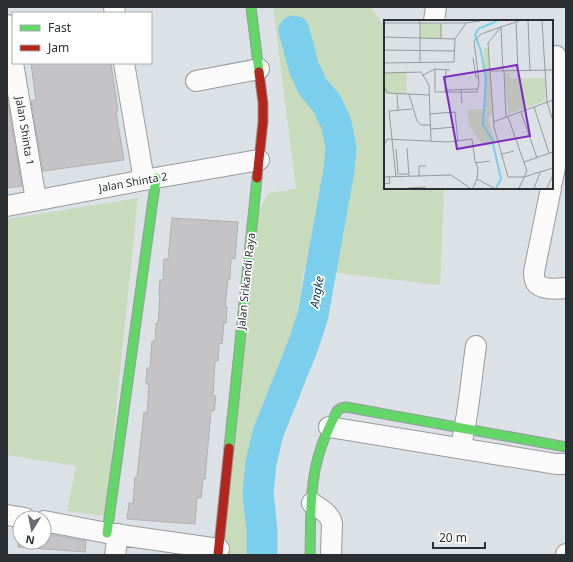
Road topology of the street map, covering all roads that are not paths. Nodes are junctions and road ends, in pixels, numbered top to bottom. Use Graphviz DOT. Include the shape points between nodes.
graph roads {
  1 [pos="251,7"];
  2 [pos="436,7"];
  3 [pos="434,20"];
  4 [pos="7,25"];
  5 [pos="12,56"];
  6 [pos="558,56"];
  7 [pos="13,64"];
  8 [pos="124,64"];
  9 [pos="259,69"];
  10 [pos="196,81"];
  11 [pos="259,160"];
  12 [pos="558,172"];
  13 [pos="150,179"];
  14 [pos="551,189"];
  15 [pos="36,200"];
  16 [pos="7,206"];
  17 [pos="566,288"];
  18 [pos="476,346"];
  19 [pos="329,427"];
  20 [pos="465,429"];
  21 [pos="566,447"];
  22 [pos="460,449"];
  23 [pos="566,464"];
  24 [pos="312,503"];
  25 [pos="52,523"];
  26 [pos="113,534"];
  27 [pos="219,552"];
  28 [pos="115,555"];
  29 [pos="310,555"];
  30 [pos="331,555"];
  1 -- 9 [label="street, Jalan Srikandi Raya"];
  2 -- 3 [label="street"];
  4 -- 5 [label="street, Jalan Shinta 1"];
  6 -- 12 [label="street"];
  7 -- 15 [label="street, Jalan Shinta 1"];
  8 -- 13 [label="street"];
  9 -- 10 [label="street"];
  9 -- 11 [label="street, Jalan Srikandi Raya" via="263,122"];
  11 -- 13 [label="street, Jalan Shinta 2"];
  11 -- 27 [label="street, Jalan Srikandi Raya"];
  13 -- 15 [label="street, Jalan Shinta 2"];
  13 -- 26 [label="street"];
  14 -- 17 [label="street" via="534,278 536,284 543,287"];
  15 -- 16 [label="street, Jalan Shinta 2"];
  18 -- 20 [label="street"];
  19 -- 20 [label="street" via="337,410 346,407"];
  19 -- 22 [label="street"];
  19 -- 24 [label="street" via="318,455"];
  20 -- 21 [label="street"];
  20 -- 22 [label="street"];
  22 -- 23 [label="street"];
  24 -- 29 [label="street"];
  24 -- 30 [label="street" via="331,519"];
  25 -- 26 [label="street"];
  26 -- 27 [label="street"];
  26 -- 28 [label="street"];
}
